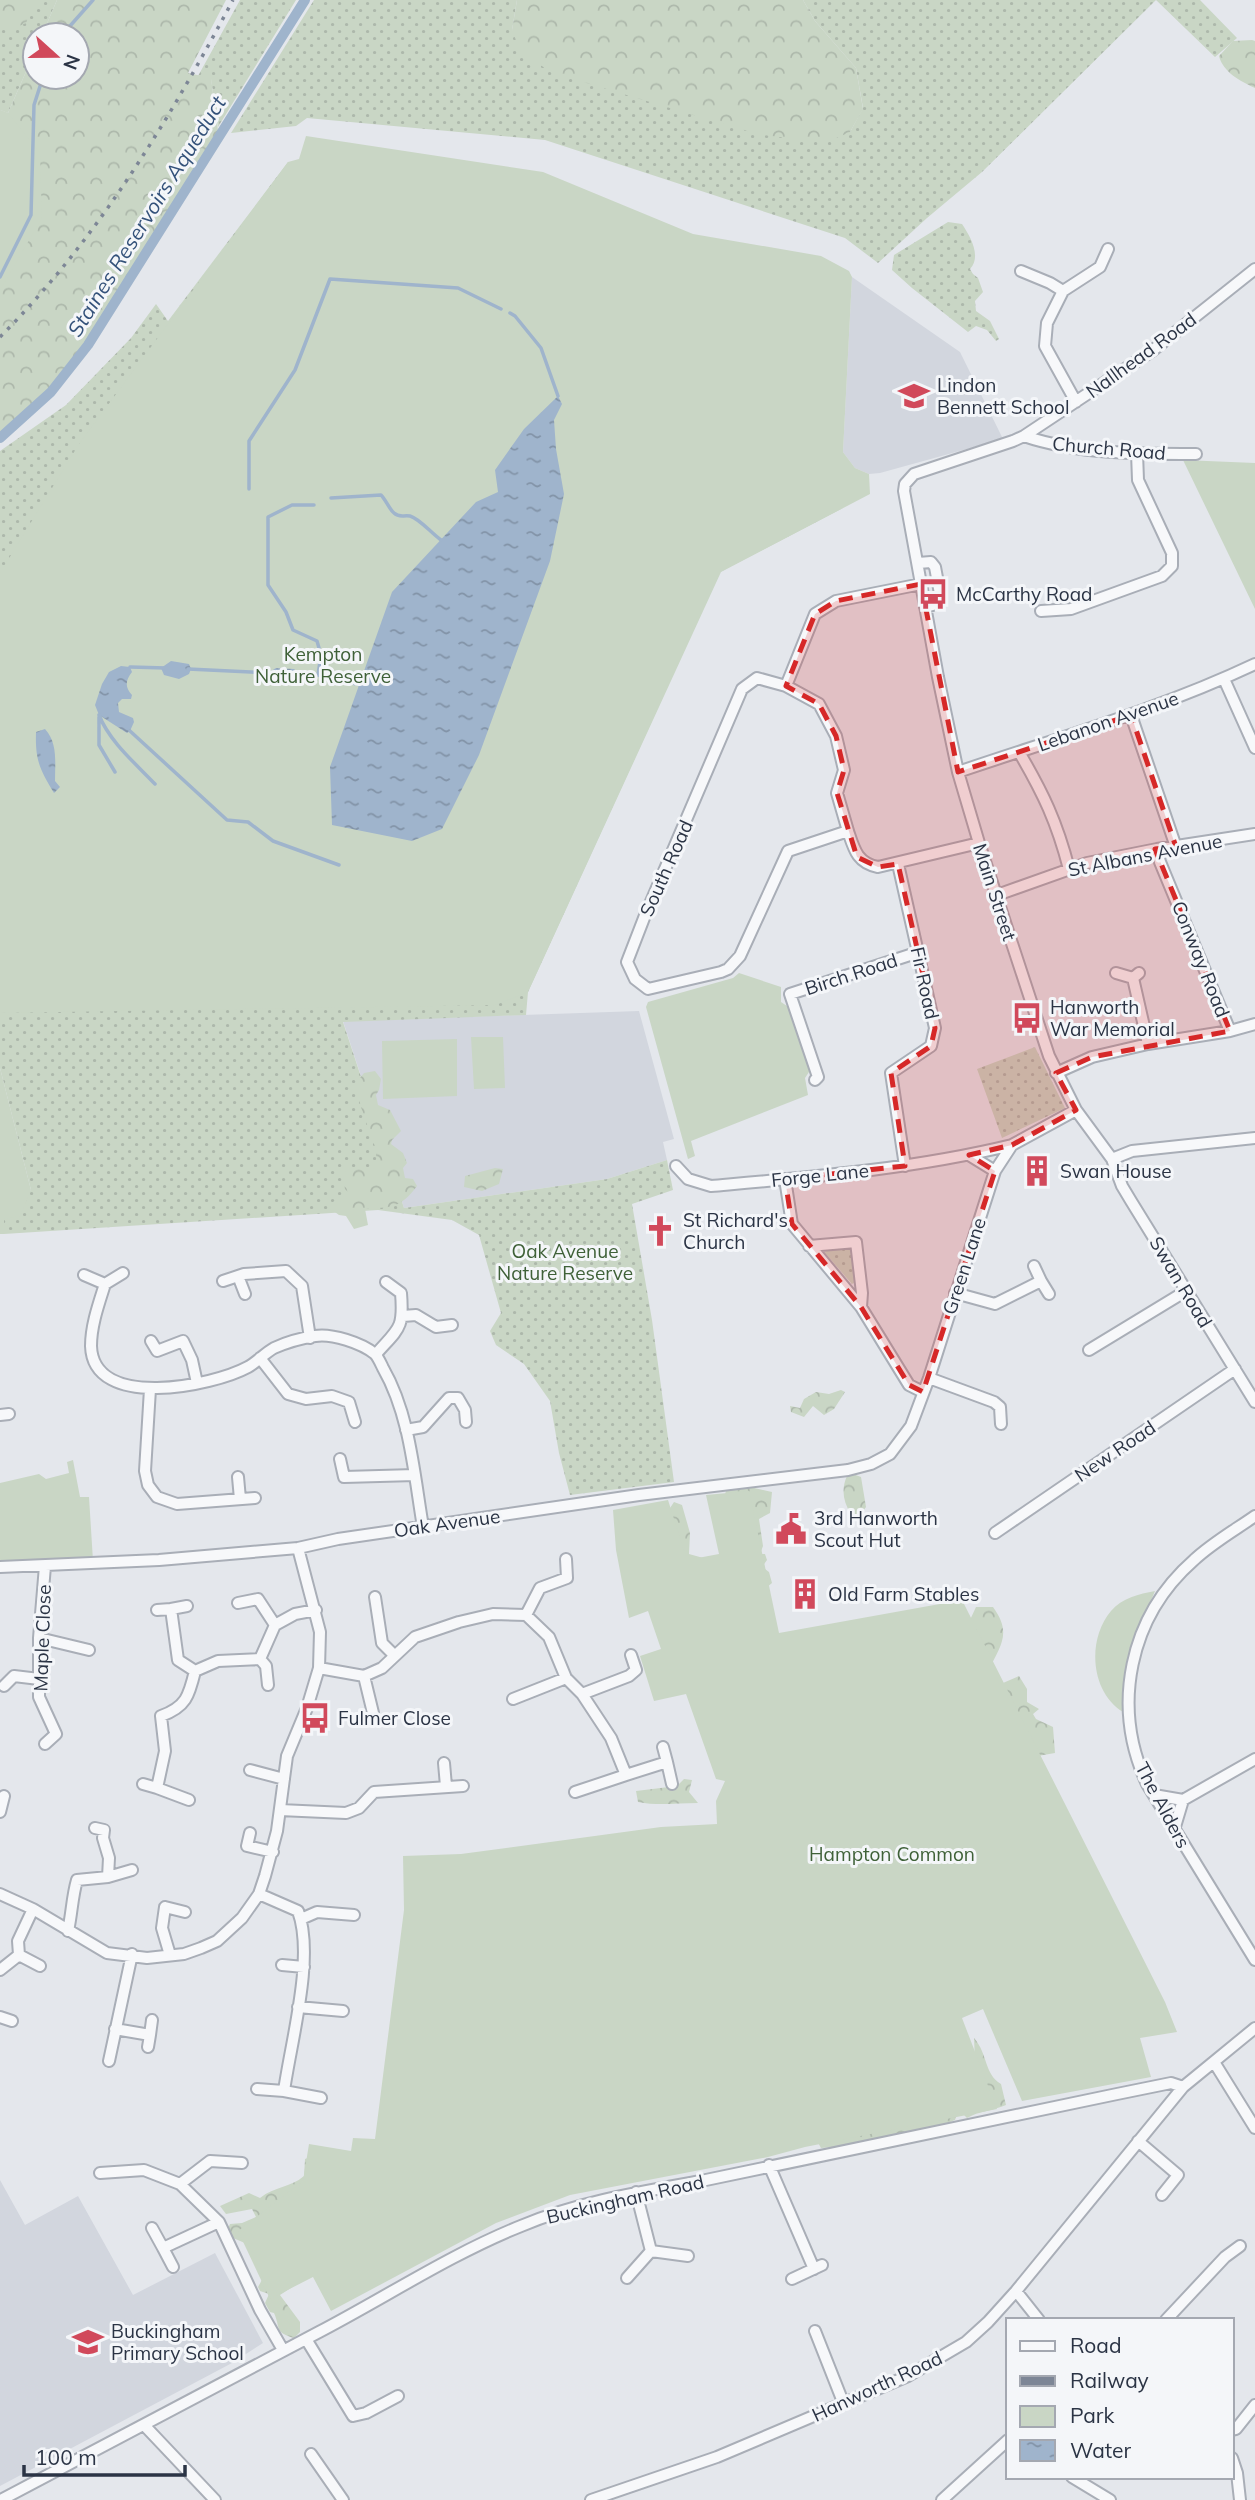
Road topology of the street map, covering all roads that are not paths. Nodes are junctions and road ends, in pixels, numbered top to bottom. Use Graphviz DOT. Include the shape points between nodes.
graph roads {
  1 [pos="1108,249"];
  2 [pos="1255,269"];
  3 [pos="1021,271"];
  4 [pos="1063,291"];
  5 [pos="1076,402"];
  6 [pos="1024,436"];
  7 [pos="1137,453"];
  8 [pos="1196,454"];
  9 [pos="918,563"];
  10 [pos="921,584"];
  11 [pos="925,607"];
  12 [pos="1041,611"];
  13 [pos="1255,664"];
  14 [pos="1224,679"];
  15 [pos="786,686"];
  16 [pos="1131,715"];
  17 [pos="1255,748"];
  18 [pos="1019,752"];
  19 [pos="958,772"];
  20 [pos="848,831"];
  21 [pos="1255,834"];
  22 [pos="979,844"];
  23 [pos="1176,847"];
  24 [pos="1157,849"];
  25 [pos="898,864"];
  26 [pos="1069,869"];
  27 [pos="997,895"];
  28 [pos="919,952"];
  29 [pos="1116,974"];
  30 [pos="1255,1024"];
  31 [pos="1230,1031"];
  32 [pos="1148,1044"];
  33 [pos="1056,1073"];
  34 [pos="815,1080"];
  35 [pos="1076,1110"];
  36 [pos="1255,1138"];
  37 [pos="1012,1145"];
  38 [pos="970,1155"];
  39 [pos="1112,1159"];
  40 [pos="676,1166"];
  41 [pos="905,1166"];
  42 [pos="995,1171"];
  43 [pos="785,1180"];
  44 [pos="809,1246"];
  45 [pos="1034,1266"];
  46 [pos="123,1273"];
  47 [pos="85,1275"];
  48 [pos="238,1276"];
  49 [pos="223,1281"];
  50 [pos="1041,1281"];
  51 [pos="386,1282"];
  52 [pos="409,1283"];
  53 [pos="105,1284"];
  54 [pos="1186,1291"];
  55 [pos="401,1293"];
  56 [pos="956,1293"];
  57 [pos="245,1294"];
  58 [pos="1049,1294"];
  59 [pos="861,1307"];
  60 [pos="403,1316"];
  61 [pos="452,1325"];
  62 [pos="177,1329"];
  63 [pos="310,1338"];
  64 [pos="183,1340"];
  65 [pos="151,1341"];
  66 [pos="1089,1350"];
  67 [pos="376,1354"];
  68 [pos="260,1358"];
  69 [pos="1235,1369"];
  70 [pos="929,1378"];
  71 [pos="197,1383"];
  72 [pos="150,1389"];
  73 [pos="923,1392"];
  74 [pos="1255,1402"];
  75 [pos="355,1422"];
  76 [pos="466,1422"];
  77 [pos="1001,1424"];
  78 [pos="406,1430"];
  79 [pos="890,1454"];
  80 [pos="340,1459"];
  81 [pos="415,1475"];
  82 [pos="238,1477"];
  83 [pos="240,1499"];
  84 [pos="255,1499"];
  85 [pos="1255,1516"];
  86 [pos="423,1527"];
  87 [pos="995,1533"];
  88 [pos="298,1548"];
  89 [pos="566,1559"];
  90 [pos="45,1566"];
  91 [pos="0,1567"];
  92 [pos="375,1597"];
  93 [pos="238,1603"];
  94 [pos="187,1606"];
  95 [pos="172,1609"];
  96 [pos="157,1610"];
  97 [pos="316,1610"];
  98 [pos="526,1615"];
  99 [pos="275,1625"];
  100 [pos="39,1638"];
  101 [pos="89,1650"];
  102 [pos="394,1655"];
  103 [pos="631,1656"];
  104 [pos="260,1659"];
  105 [pos="319,1668"];
  106 [pos="195,1671"];
  107 [pos="364,1676"];
  108 [pos="566,1678"];
  109 [pos="39,1679"];
  110 [pos="4,1685"];
  111 [pos="268,1685"];
  112 [pos="582,1694"];
  113 [pos="513,1699"];
  114 [pos="373,1713"];
  115 [pos="45,1744"];
  116 [pos="663,1747"];
  117 [pos="1255,1759"];
  118 [pos="667,1762"];
  119 [pos="444,1763"];
  120 [pos="250,1770"];
  121 [pos="626,1775"];
  122 [pos="284,1779"];
  123 [pos="143,1784"];
  124 [pos="672,1784"];
  125 [pos="446,1786"];
  126 [pos="463,1786"];
  127 [pos="157,1788"];
  128 [pos="575,1792"];
  129 [pos="1154,1795"];
  130 [pos="4,1796"];
  131 [pos="189,1800"];
  132 [pos="1183,1800"];
  133 [pos="280,1810"];
  134 [pos="0,1812"];
  135 [pos="95,1828"];
  136 [pos="1174,1830"];
  137 [pos="250,1833"];
  138 [pos="247,1846"];
  139 [pos="273,1852"];
  140 [pos="244,1858"];
  141 [pos="132,1870"];
  142 [pos="108,1877"];
  143 [pos="0,1894"];
  144 [pos="260,1894"];
  145 [pos="33,1909"];
  146 [pos="185,1912"];
  147 [pos="354,1915"];
  148 [pos="301,1919"];
  149 [pos="68,1931"];
  150 [pos="132,1954"];
  151 [pos="19,1955"];
  152 [pos="170,1955"];
  153 [pos="1255,1959"];
  154 [pos="282,1965"];
  155 [pos="40,1966"];
  156 [pos="304,1968"];
  157 [pos="0,1970"];
  158 [pos="298,2007"];
  159 [pos="343,2011"];
  160 [pos="0,2017"];
  161 [pos="152,2020"];
  162 [pos="12,2021"];
  163 [pos="1255,2028"];
  164 [pos="115,2029"];
  165 [pos="109,2061"];
  166 [pos="1214,2062"];
  167 [pos="1183,2087"];
  168 [pos="257,2089"];
  169 [pos="284,2091"];
  170 [pos="321,2098"];
  171 [pos="1255,2129"];
  172 [pos="1138,2141"];
  173 [pos="242,2163"];
  174 [pos="769,2165"];
  175 [pos="100,2173"];
  176 [pos="180,2184"];
  177 [pos="636,2192"];
  178 [pos="1162,2195"];
  179 [pos="219,2222"];
  180 [pos="152,2228"];
  181 [pos="1240,2246"];
  182 [pos="163,2248"];
  183 [pos="651,2251"];
  184 [pos="688,2256"];
  185 [pos="173,2267"];
  186 [pos="627,2278"];
  187 [pos="793,2279"];
  188 [pos="1016,2291"];
  189 [pos="1037,2318"];
  190 [pos="1168,2318"];
  191 [pos="815,2331"];
  192 [pos="306,2339"];
  193 [pos="283,2350"];
  194 [pos="398,2396"];
  195 [pos="843,2402"];
  196 [pos="1255,2405"];
  197 [pos="144,2425"];
  198 [pos="1234,2430"];
  199 [pos="1006,2442"];
  200 [pos="311,2454"];
  201 [pos="1234,2464"];
  202 [pos="1075,2479"];
  203 [pos="1,2500"];
  204 [pos="215,2500"];
  205 [pos="343,2500"];
  206 [pos="591,2500"];
  207 [pos="942,2500"];
  208 [pos="1110,2500"];
  209 [pos="1240,2500"];
  1 -- 4 [label="street" via="1100,267"];
  2 -- 5 [label="street, Nallhead Road" via="1152,351"];
  3 -- 4 [label="street"];
  4 -- 5 [label="street" via="1047,323 1045,346"];
  5 -- 6 [label="street, Nallhead Road"];
  6 -- 7 [label="street, Church Road" via="1048,444"];
  6 -- 9 [label="street, Main Street" via="909,478 904,496"];
  7 -- 8 [label="street, Church Road"];
  7 -- 12 [label="street" via="1138,480 1172,553 1172,566 1162,576 1072,609"];
  9 -- 10 [label="street, Main Street"];
  9 -- 11 [label="street" via="931,562 935,567 941,599"];
  10 -- 11 [label="street, Main Street"];
  10 -- 15 [label="street" via="836,601 815,614"];
  11 -- 19 [label="street, Main Street"];
  13 -- 14 [label="street, Lebanon Avenue"];
  14 -- 16 [label="street, Lebanon Avenue"];
  14 -- 17 [label="street"];
  15 -- 20 [label="street, South Road" via="819,704 836,736 844,770 837,793"];
  15 -- 20 [label="street, South Road" via="757,678 742,689 631,951 627,962 635,979 648,989 728,969 740,956 788,851"];
  16 -- 18 [label="street, Lebanon Avenue"];
  16 -- 23 [label="street"];
  18 -- 19 [label="street, Lebanon Avenue"];
  18 -- 26 [label="street" via="1059,828"];
  19 -- 22 [label="street, Main Street"];
  20 -- 25 [label="street, South Road" via="857,857 867,865"];
  21 -- 23 [label="street, St Albans Avenue"];
  22 -- 25 [label="street, South Road"];
  22 -- 27 [label="street, Main Street"];
  23 -- 24 [label="street, St Albans Avenue"];
  24 -- 26 [label="street, St Albans Avenue"];
  24 -- 31 [label="street, Conway Road"];
  25 -- 28 [label="street, Fir Road"];
  26 -- 27 [label="street, St Albans Avenue"];
  27 -- 33 [label="street, Main Street"];
  28 -- 34 [label="street, Birch Road" via="790,994 818,1077"];
  28 -- 41 [label="street, Fir Road" via="934,1028 931,1045 891,1073"];
  29 -- 32 [label="street" via="1136,975"];
  30 -- 31 [label="street"];
  31 -- 32 [label="street, Conway Road"];
  32 -- 33 [label="street, Conway Road" via="1092,1057"];
  33 -- 35 [label="street, Main Street"];
  35 -- 37 [label="street, Green Lane"];
  35 -- 39 [label="street, Main Street"];
  36 -- 39 [label="street" via="1149,1148"];
  37 -- 38 [label="street, Forge Lane"];
  37 -- 42 [label="street, Green Lane"];
  38 -- 41 [label="street, Forge Lane"];
  38 -- 42 [label="street"];
  39 -- 54 [label="street, Swan Road" via="1122,1186"];
  40 -- 43 [label="street, Forge Lane" via="688,1178 711,1186"];
  41 -- 43 [label="street, Forge Lane"];
  42 -- 56 [label="street, Green Lane"];
  43 -- 44 [label="street" via="792,1224"];
  44 -- 59 [label="street"];
  44 -- 59 [label="street" via="856,1242"];
  45 -- 50 [label="street"];
  46 -- 53 [label="street"];
  47 -- 53 [label="street"];
  48 -- 49 [label="street"];
  48 -- 57 [label="street"];
  48 -- 63 [label="street" via="286,1271 302,1286"];
  50 -- 56 [label="street" via="995,1304"];
  50 -- 58 [label="street"];
  51 -- 55 [label="street"];
  52 -- 55 [label="street"];
  53 -- 72 [label="street" via="91,1348 99,1368 119,1384"];
  54 -- 66 [label="street"];
  54 -- 69 [label="street, Swan Road"];
  55 -- 60 [label="street"];
  56 -- 70 [label="street, Green Lane"];
  59 -- 73 [label="street" via="909,1385"];
  60 -- 61 [label="street" via="416,1315 436,1327"];
  60 -- 67 [label="street"];
  62 -- 64 [label="street"];
  63 -- 67 [label="street" via="342,1338"];
  63 -- 68 [label="street" via="275,1348"];
  64 -- 65 [label="street" via="157,1351"];
  64 -- 71 [label="street"];
  67 -- 78 [label="street" via="395,1388"];
  68 -- 71 [label="street" via="248,1367"];
  68 -- 75 [label="street" via="288,1394 306,1399 332,1396 349,1402"];
  69 -- 74 [label="street, Swan Road"];
  69 -- 87 [label="street, New Road"];
  70 -- 73 [label="street, Green Lane"];
  70 -- 77 [label="street" via="994,1402 1000,1407"];
  71 -- 72 [label="street"];
  72 -- 83 [label="street" via="145,1471 152,1491 177,1504"];
  73 -- 79 [label="street, Green Lane" via="911,1426"];
  76 -- 78 [label="street" via="458,1398 449,1398 423,1426"];
  78 -- 81 [label="street"];
  79 -- 86 [label="street, Oak Avenue" via="848,1470"];
  80 -- 81 [label="street" via="344,1476"];
  81 -- 86 [label="street"];
  82 -- 83 [label="street"];
  83 -- 84 [label="street"];
  85 -- 129 [label="street, The Alders" via="1194,1560 1166,1591 1134,1652 1128,1720 1138,1765"];
  86 -- 88 [label="street, Oak Avenue"];
  88 -- 90 [label="street, Oak Avenue"];
  88 -- 97 [label="street"];
  89 -- 98 [label="street" via="567,1578 540,1588"];
  90 -- 91 [label="street, Oak Avenue"];
  90 -- 100 [label="street, Maple Close"];
  92 -- 102 [label="street" via="382,1643"];
  93 -- 99 [label="street" via="258,1599"];
  94 -- 95 [label="street"];
  95 -- 96 [label="street"];
  95 -- 106 [label="street" via="178,1660"];
  97 -- 99 [label="street"];
  97 -- 105 [label="street"];
  98 -- 102 [label="street" via="503,1613 459,1622 415,1637"];
  98 -- 108 [label="street" via="549,1637"];
  99 -- 104 [label="street"];
  100 -- 101 [label="street"];
  100 -- 109 [label="street, Maple Close"];
  102 -- 107 [label="street" via="382,1668"];
  103 -- 112 [label="street" via="636,1670 629,1676"];
  104 -- 106 [label="street" via="218,1661"];
  104 -- 111 [label="street"];
  105 -- 107 [label="street"];
  105 -- 122 [label="street" via="286,1756"];
  106 -- 127 [label="street" via="181,1706 161,1716 164,1751"];
  107 -- 114 [label="street"];
  108 -- 112 [label="street"];
  108 -- 113 [label="street"];
  109 -- 110 [label="street" via="15,1676"];
  109 -- 115 [label="street, Maple Close" via="39,1697 60,1736"];
  112 -- 121 [label="street" via="611,1738"];
  116 -- 118 [label="street"];
  117 -- 132 [label="street"];
  118 -- 121 [label="street"];
  118 -- 124 [label="street"];
  119 -- 125 [label="street"];
  120 -- 122 [label="street"];
  121 -- 128 [label="street"];
  122 -- 133 [label="street"];
  123 -- 127 [label="street"];
  125 -- 126 [label="street"];
  125 -- 133 [label="street" via="374,1792 359,1808 346,1813"];
  127 -- 131 [label="street"];
  129 -- 132 [label="street"];
  129 -- 136 [label="street, The Alders"];
  130 -- 134 [label="street"];
  132 -- 136 [label="street"];
  133 -- 139 [label="street"];
  135 -- 142 [label="street" via="104,1830"];
  136 -- 153 [label="street, The Alders"];
  137 -- 138 [label="street"];
  138 -- 139 [label="street"];
  138 -- 140 [label="street"];
  139 -- 144 [label="street"];
  141 -- 142 [label="street"];
  142 -- 149 [label="street" via="77,1880"];
  143 -- 145 [label="street"];
  144 -- 148 [label="street" via="298,1911"];
  144 -- 152 [label="street" via="217,1941"];
  145 -- 149 [label="street"];
  145 -- 151 [label="street" via="18,1941"];
  146 -- 152 [label="street" via="165,1907 162,1928"];
  147 -- 148 [label="street" via="317,1912"];
  148 -- 156 [label="street"];
  149 -- 150 [label="street" via="107,1952"];
  150 -- 152 [label="street" via="147,1958"];
  150 -- 164 [label="street"];
  151 -- 155 [label="street"];
  151 -- 157 [label="street"];
  154 -- 156 [label="street"];
  156 -- 158 [label="street"];
  158 -- 159 [label="street"];
  158 -- 169 [label="street"];
  160 -- 162 [label="street"];
  161 -- 164 [label="street" via="149,2041"];
  163 -- 166 [label="street, Hanworth Road"];
  164 -- 165 [label="street"];
  166 -- 167 [label="street, Hanworth Road"];
  166 -- 171 [label="street"];
  167 -- 172 [label="street, Hanworth Road"];
  167 -- 174 [label="street, Buckingham Road" via="1171,2083"];
  168 -- 169 [label="street"];
  169 -- 170 [label="street"];
  172 -- 178 [label="street" via="1178,2175"];
  172 -- 188 [label="street, Hanworth Road"];
  173 -- 176 [label="street" via="210,2161"];
  174 -- 177 [label="street, Buckingham Road"];
  174 -- 187 [label="street" via="818,2267"];
  175 -- 176 [label="street" via="144,2170"];
  176 -- 179 [label="street"];
  177 -- 183 [label="street"];
  177 -- 192 [label="street, Buckingham Road" via="521,2226"];
  179 -- 182 [label="street"];
  179 -- 193 [label="street"];
  180 -- 182 [label="street"];
  181 -- 190 [label="street"];
  182 -- 185 [label="street"];
  183 -- 184 [label="street"];
  183 -- 186 [label="street"];
  188 -- 189 [label="street"];
  188 -- 195 [label="street, Hanworth Road" via="988,2322 946,2355"];
  191 -- 195 [label="street"];
  192 -- 193 [label="street, Buckingham Road"];
  192 -- 194 [label="street" via="353,2416"];
  193 -- 197 [label="street, Buckingham Road"];
  195 -- 206 [label="street, Hanworth Road" via="717,2457"];
  196 -- 198 [label="street"];
  197 -- 203 [label="street, Buckingham Road"];
  197 -- 204 [label="street"];
  199 -- 207 [label="street"];
  200 -- 205 [label="street"];
  201 -- 209 [label="street"];
  202 -- 208 [label="street"];
}
